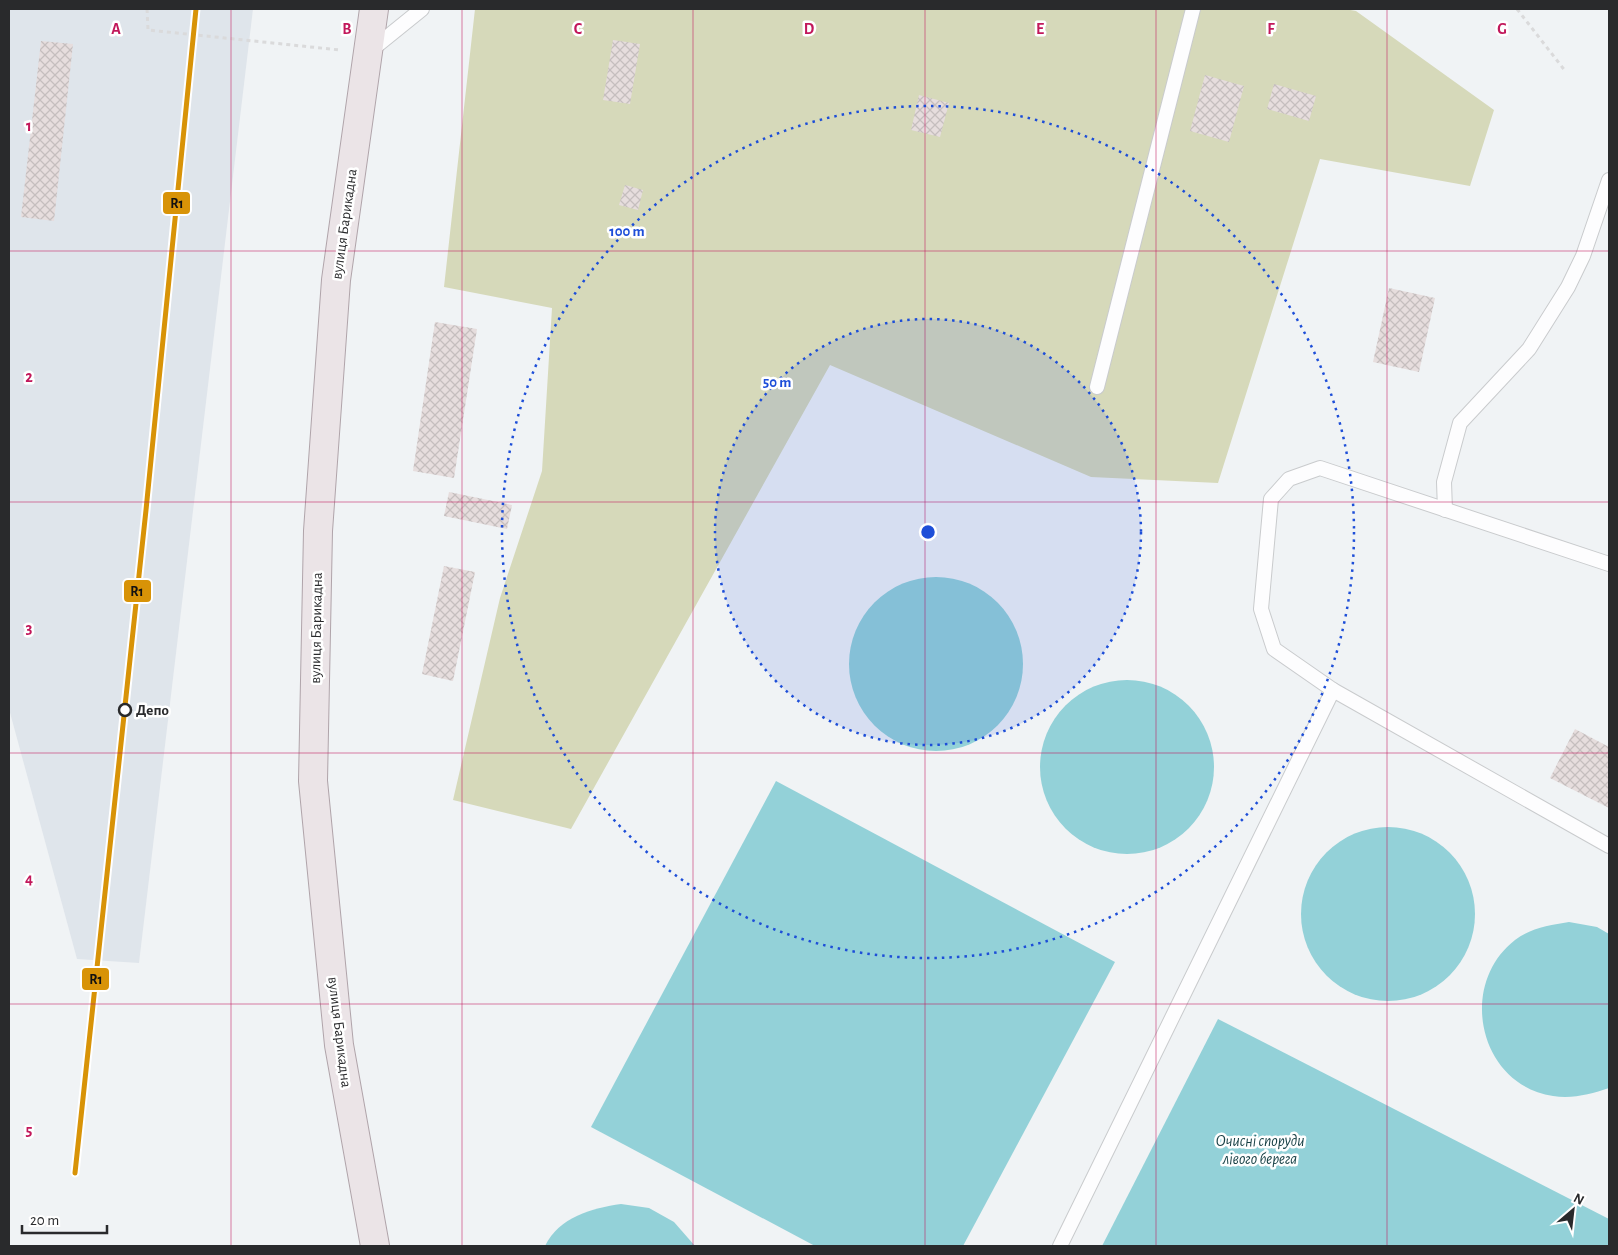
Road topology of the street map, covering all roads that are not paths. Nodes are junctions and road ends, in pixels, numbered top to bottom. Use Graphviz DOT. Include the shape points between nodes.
graph roads {
  1 [pos="374,9"];
  2 [pos="422,9"];
  3 [pos="1192,9"];
  4 [pos="368,53"];
  5 [pos="1609,180"];
  6 [pos="1097,388"];
  7 [pos="1445,510"];
  8 [pos="1609,564"];
  9 [pos="1333,690"];
  10 [pos="1609,846"];
  11 [pos="375,1246"];
  12 [pos="1060,1246"];
  1 -- 4 [label="main road, вулиця Барикадна"];
  2 -- 4 [label="lane"];
  3 -- 6 [label="lane"];
  4 -- 11 [label="main road, вулиця Барикадна" via="336,280 318,531 313,781 339,1045"];
  5 -- 7 [label="lane" via="1583,256 1568,287 1529,349 1460,423 1444,482"];
  7 -- 8 [label="lane"];
  7 -- 9 [label="lane" via="1320,468 1289,479 1271,499 1261,609 1274,649"];
  9 -- 10 [label="lane"];
  9 -- 12 [label="lane"];
}
